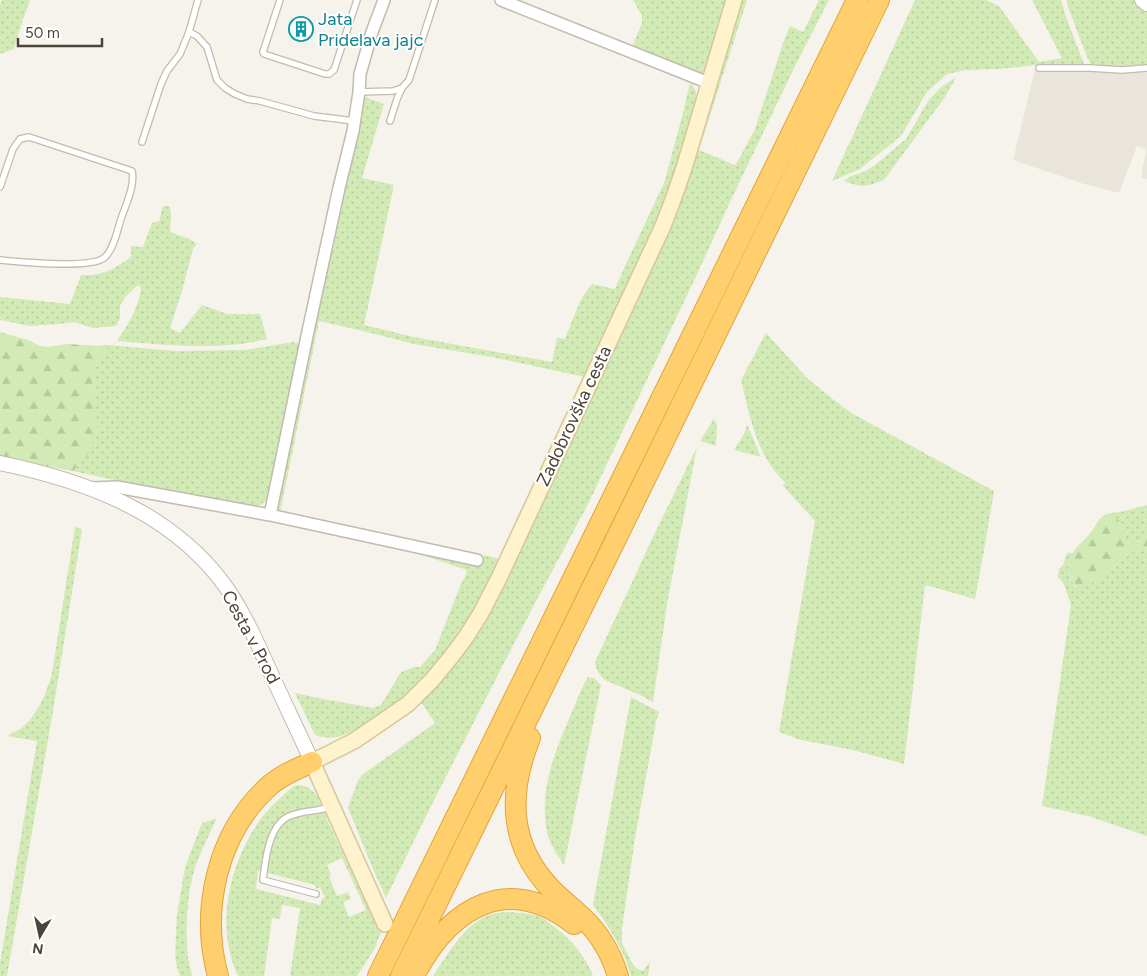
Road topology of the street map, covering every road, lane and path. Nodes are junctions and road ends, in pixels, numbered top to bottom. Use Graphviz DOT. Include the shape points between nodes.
graph roads {
  1 [pos="198,0"];
  2 [pos="280,0"];
  3 [pos="357,0"];
  4 [pos="384,0"];
  5 [pos="435,0"];
  6 [pos="501,0"];
  7 [pos="734,0"];
  8 [pos="857,0"];
  9 [pos="879,0"];
  10 [pos="1142,0"];
  11 [pos="1147,4"];
  12 [pos="189,32"];
  13 [pos="1039,68"];
  14 [pos="1147,68"];
  15 [pos="709,83"];
  16 [pos="402,88"];
  17 [pos="359,92"];
  18 [pos="354,120"];
  19 [pos="390,121"];
  20 [pos="142,142"];
  21 [pos="0,187"];
  22 [pos="0,260"];
  23 [pos="0,463"];
  24 [pos="92,488"];
  25 [pos="270,515"];
  26 [pos="477,560"];
  27 [pos="555,664"];
  28 [pos="312,762"];
  29 [pos="331,806"];
  30 [pos="316,894"];
  31 [pos="410,911"];
  32 [pos="385,924"];
  33 [pos="218,976"];
  34 [pos="232,976"];
  35 [pos="364,976"];
  36 [pos="378,976"];
  37 [pos="401,976"];
  38 [pos="414,976"];
  39 [pos="606,976"];
  40 [pos="618,976"];
  1 -- 12 [label="lane"];
  2 -- 3 [label="lane" via="264,54 325,74 334,70"];
  4 -- 17 [label="street" via="360,74"];
  5 -- 16 [label="lane" via="409,80"];
  6 -- 15 [label="street"];
  7 -- 15 [label="main road, Zadobrovška cesta"];
  8 -- 31 [label="highway"];
  9 -- 27 [label="highway"];
  10 -- 11 [label="street"];
  12 -- 18 [label="lane" via="206,47 217,80 235,94 314,116"];
  12 -- 20 [label="lane" via="180,54 161,84"];
  13 -- 14 [label="lane"];
  15 -- 28 [label="main road, Zadobrovška cesta" via="663,226 481,613 451,657 408,704 354,741"];
  16 -- 17 [label="lane"];
  16 -- 19 [label="lane"];
  17 -- 18 [label="street"];
  18 -- 25 [label="street"];
  21 -- 22 [label="lane" via="13,149 20,139 30,137 132,171 134,178 111,249 104,258 79,265"];
  23 -- 24 [label="street, Cesta v Prod"];
  24 -- 25 [label="street" via="117,486"];
  24 -- 28 [label="street, Cesta v Prod" via="161,524 200,557 220,580 241,611"];
  25 -- 26 [label="street"];
  27 -- 37 [label="highway"];
  27 -- 40 [label="highway" via="547,701 524,752 518,776 515,801 519,836 528,858 543,880 601,938"];
  28 -- 29 [label="main road"];
  28 -- 33 [label="highway" via="285,774 269,786 246,813 227,846 214,885 211,915"];
  28 -- 34 [label="highway" via="263,809 247,832 232,864 224,892 222,930"];
  29 -- 30 [label="lane" via="297,813 283,820 275,829 265,860 263,880"];
  29 -- 32 [label="main road"];
  31 -- 35 [label="highway" via="388,933"];
  31 -- 36 [label="highway"];
  38 -- 39 [label="highway" via="424,956 456,920 481,905 503,899 527,900 563,915 591,944"];
}
